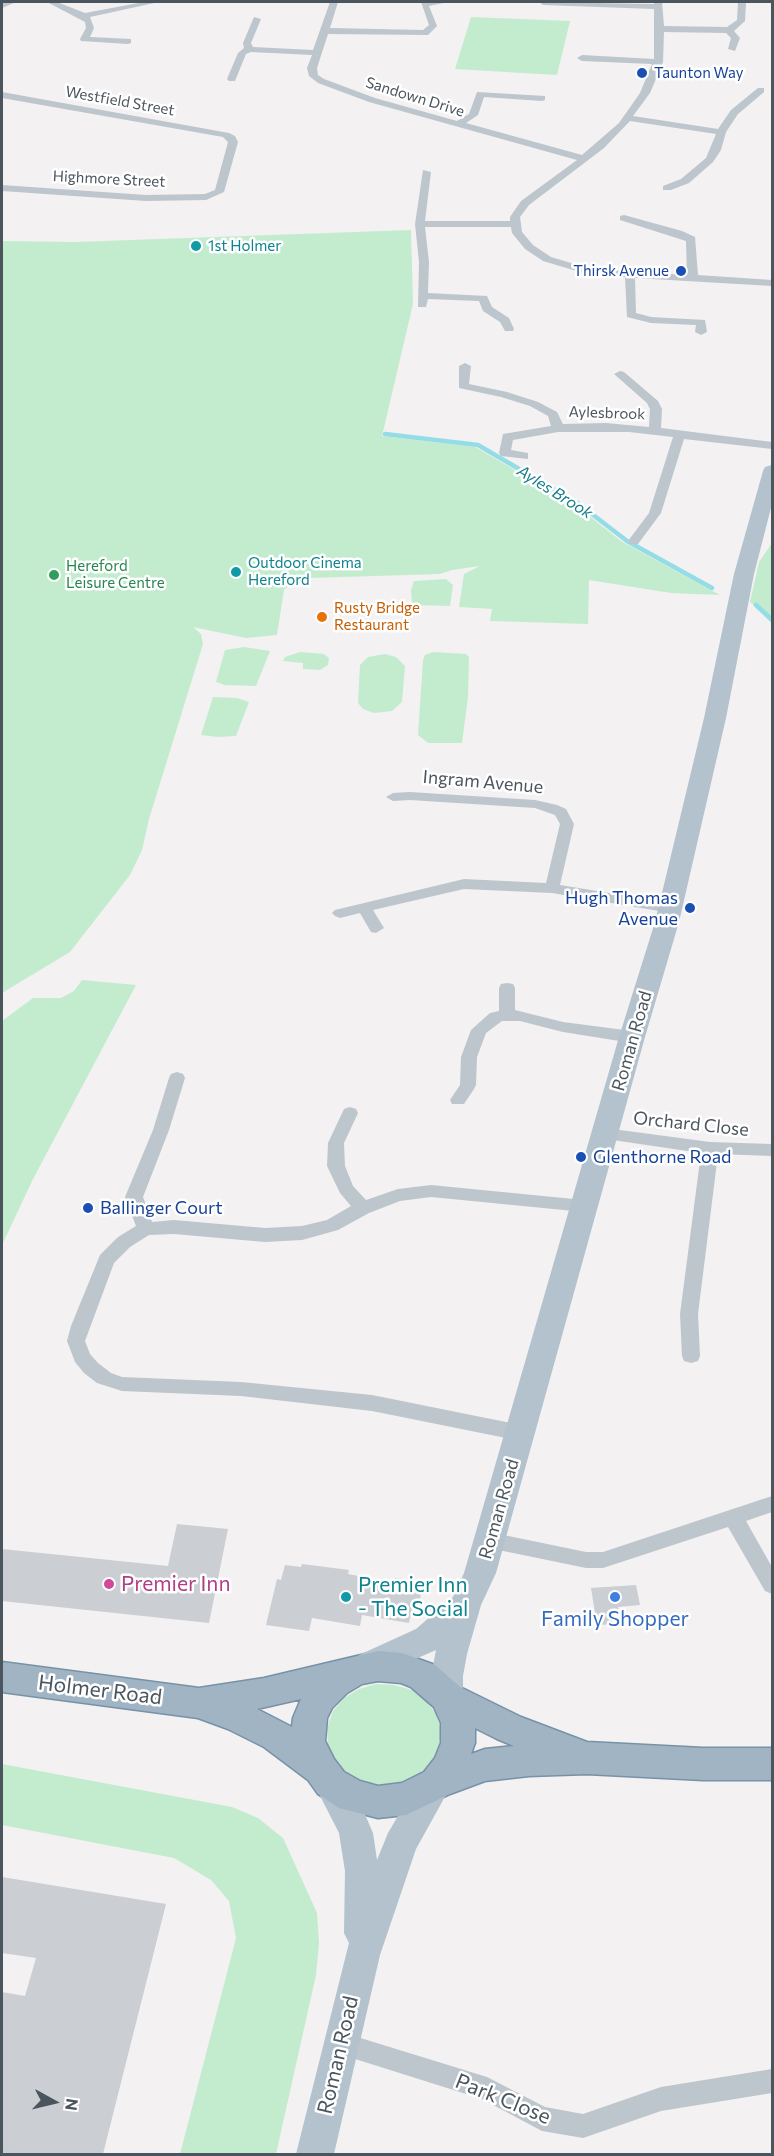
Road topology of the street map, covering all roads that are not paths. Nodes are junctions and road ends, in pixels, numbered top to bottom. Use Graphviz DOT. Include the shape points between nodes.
graph roads {
  1 [pos="11,2"];
  2 [pos="51,2"];
  3 [pos="155,2"];
  4 [pos="334,2"];
  5 [pos="444,2"];
  6 [pos="543,2"];
  7 [pos="742,2"];
  8 [pos="659,4"];
  9 [pos="2,5"];
  10 [pos="84,16"];
  11 [pos="257,19"];
  12 [pos="660,29"];
  13 [pos="728,30"];
  14 [pos="324,31"];
  15 [pos="128,41"];
  16 [pos="249,49"];
  17 [pos="732,49"];
  18 [pos="316,53"];
  19 [pos="582,58"];
  20 [pos="658,62"];
  21 [pos="232,79"];
  22 [pos="739,91"];
  23 [pos="2,95"];
  24 [pos="542,98"];
  25 [pos="628,118"];
  26 [pos="457,125"];
  27 [pos="721,132"];
  28 [pos="585,159"];
  29 [pos="414,172"];
  30 [pos="2,188"];
  31 [pos="667,188"];
  32 [pos="214,195"];
  33 [pos="626,223"];
  34 [pos="420,224"];
  35 [pos="514,224"];
  36 [pos="630,276"];
  37 [pos="693,279"];
  38 [pos="772,283"];
  39 [pos="509,329"];
  40 [pos="702,332"];
  41 [pos="465,366"];
  42 [pos="620,374"];
  43 [pos="558,428"];
  44 [pos="655,431"];
  45 [pos="680,434"];
  46 [pos="772,446"];
  47 [pos="524,456"];
  48 [pos="772,471"];
  49 [pos="634,541"];
  50 [pos="393,797"];
  51 [pos="552,888"];
  52 [pos="364,907"];
  53 [pos="671,908"];
  54 [pos="340,913"];
  55 [pos="376,928"];
  56 [pos="507,988"];
  57 [pos="507,1014"];
  58 [pos="632,1037"];
  59 [pos="177,1078"];
  60 [pos="458,1100"];
  61 [pos="350,1113"];
  62 [pos="605,1134"];
  63 [pos="711,1148"];
  64 [pos="772,1150"];
  65 [pos="584,1206"];
  66 [pos="363,1208"];
  67 [pos="146,1229"];
  68 [pos="691,1356"];
  69 [pos="521,1433"];
  70 [pos="772,1504"];
  71 [pos="733,1517"];
  72 [pos="489,1540"];
  73 [pos="772,1585"];
  74 [pos="465,1605"];
  75 [pos="358,1670"];
  76 [pos="2,1677"];
  77 [pos="448,1697"];
  78 [pos="198,1703"];
  79 [pos="587,1758"];
  80 [pos="772,1764"];
  81 [pos="325,1776"];
  82 [pos="436,1783"];
  83 [pos="362,1954"];
  84 [pos="341,2044"];
  85 [pos="772,2081"];
  86 [pos="315,2154"];
  1 -- 9 [label="street"];
  2 -- 10 [label="street"];
  3 -- 10 [label="street"];
  4 -- 14 [label="street, Sandown Drive"];
  5 -- 14 [label="street" via="424,4 433,26 425,33"];
  6 -- 8 [label="street"];
  7 -- 13 [label="street" via="741,21"];
  8 -- 12 [label="street"];
  10 -- 15 [label="street" via="90,28 84,39"];
  11 -- 16 [label="street" via="247,43"];
  12 -- 13 [label="street"];
  12 -- 20 [label="street"];
  13 -- 17 [label="street" via="736,38"];
  14 -- 18 [label="street, Sandown Drive"];
  16 -- 18 [label="street"];
  16 -- 21 [label="street" via="242,52"];
  18 -- 26 [label="street, Sandown Drive" via="312,68 321,81"];
  19 -- 20 [label="street"];
  20 -- 25 [label="street" via="651,84"];
  22 -- 27 [label="street" via="758,93 734,112"];
  23 -- 32 [label="street, Westfield Street" via="226,135 233,142 219,192"];
  24 -- 26 [label="street" via="480,94 473,115"];
  25 -- 27 [label="street"];
  25 -- 28 [label="street"];
  26 -- 28 [label="street, Sandown Drive"];
  27 -- 31 [label="street" via="710,160 685,180"];
  28 -- 35 [label="street" via="525,203"];
  29 -- 34 [label="street" via="430,172"];
  30 -- 32 [label="street, Highmore Street" via="146,198"];
  33 -- 37 [label="street" via="637,221 691,239"];
  34 -- 35 [label="street"];
  34 -- 39 [label="street" via="423,300 483,298 487,309 505,320"];
  35 -- 36 [label="street" via="522,240 547,259 590,272"];
  36 -- 37 [label="street"];
  36 -- 40 [label="street" via="631,315 701,322"];
  37 -- 38 [label="street"];
  41 -- 43 [label="street, Aylesbrook" via="463,386 534,404 553,414"];
  42 -- 44 [label="street, Aylesbrook" via="652,401 656,409"];
  43 -- 44 [label="street, Aylesbrook"];
  43 -- 47 [label="street, Aylesbrook" via="507,437 505,453"];
  44 -- 45 [label="street, Aylesbrook"];
  45 -- 46 [label="street, Aylesbrook"];
  45 -- 49 [label="street" via="655,513"];
  48 -- 53 [label="main road, Roman Road" via="744,574"];
  50 -- 51 [label="street, Ingram Avenue" via="535,804 561,812 567,824"];
  51 -- 52 [label="street" via="464,884"];
  51 -- 53 [label="street"];
  52 -- 54 [label="street"];
  52 -- 55 [label="street"];
  53 -- 58 [label="main road, Roman Road"];
  56 -- 57 [label="street"];
  57 -- 58 [label="street"];
  57 -- 60 [label="street" via="479,1030 469,1057 468,1085"];
  58 -- 62 [label="main road, Roman Road"];
  59 -- 67 [label="street" via="135,1197"];
  61 -- 66 [label="street" via="336,1143 336,1166 346,1189"];
  62 -- 63 [label="street, Orchard Close"];
  62 -- 65 [label="main road, Roman Road"];
  63 -- 64 [label="street, Orchard Close"];
  63 -- 68 [label="street" via="689,1314"];
  65 -- 66 [label="street" via="431,1191 398,1195"];
  65 -- 69 [label="main road, Roman Road"];
  66 -- 67 [label="street" via="333,1225 302,1233"];
  67 -- 69 [label="street" via="124,1242 106,1260 80,1326 76,1341 82,1357 104,1378 122,1384 241,1389 372,1402"];
  69 -- 72 [label="main road, Roman Road"];
  70 -- 71 [label="street"];
  71 -- 72 [label="street" via="603,1560"];
  71 -- 73 [label="street"];
  72 -- 74 [label="main road, Roman Road"];
  74 -- 75 [label="main road, Roman Road" via="427,1639"];
  74 -- 77 [label="main road, Roman Road" via="449,1663"];
  75 -- 77 [label="highway" via="378,1666 402,1668 423,1676"];
  75 -- 78 [label="highway, Holmer Road" via="264,1693"];
  75 -- 81 [label="highway" via="335,1682 319,1698 310,1718 308,1741"];
  76 -- 78 [label="highway, Holmer Road"];
  77 -- 79 [label="highway" via="509,1728"];
  77 -- 82 [label="highway" via="458,1724 458,1743 449,1767"];
  78 -- 81 [label="highway, Holmer Road" via="276,1736"];
  79 -- 80 [label="highway"];
  79 -- 82 [label="highway" via="485,1765"];
  81 -- 82 [label="highway" via="352,1796 378,1802 406,1799"];
  81 -- 83 [label="main road, Roman Road" via="350,1818 357,1843 362,1871"];
  82 -- 83 [label="main road, Roman Road" via="400,1844"];
  83 -- 84 [label="main road, Roman Road"];
  84 -- 85 [label="street, Park Close" via="487,2089 542,2119 583,2126 661,2100"];
  84 -- 86 [label="main road, Roman Road"];
}
